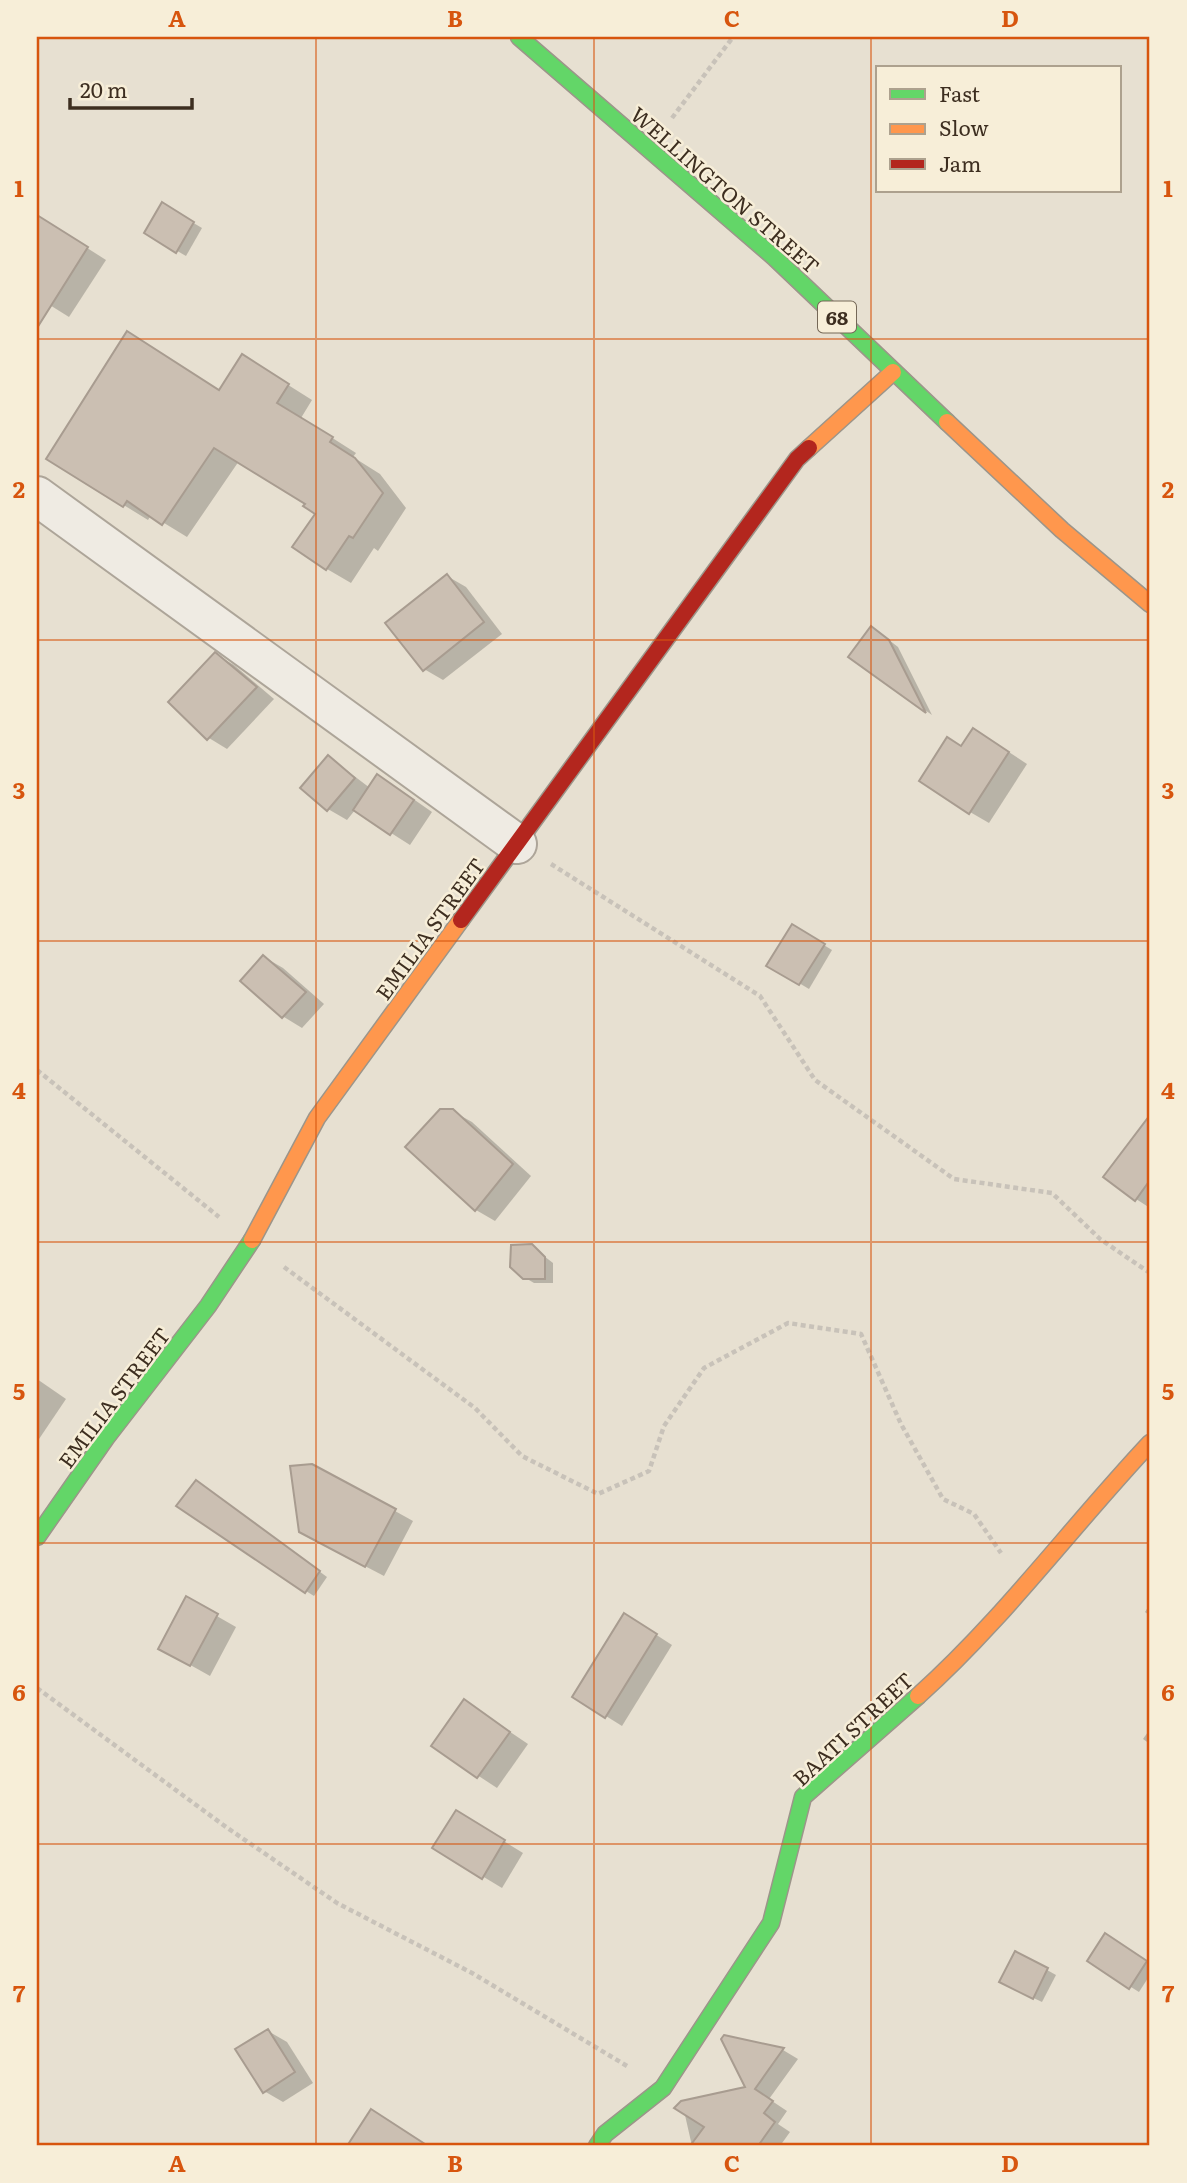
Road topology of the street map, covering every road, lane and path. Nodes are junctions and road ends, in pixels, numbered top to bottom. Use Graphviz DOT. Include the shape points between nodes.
graph roads {
  1 [pos="519,37"];
  2 [pos="733,37"];
  3 [pos="649,150"];
  4 [pos="893,372"];
  5 [pos="37,496"];
  6 [pos="1150,604"];
  7 [pos="517,844"];
  8 [pos="37,1070"];
  9 [pos="251,1243"];
  10 [pos="1150,1273"];
  11 [pos="1150,1443"];
  12 [pos="37,1538"];
  13 [pos="1023,1586"];
  14 [pos="37,1688"];
  15 [pos="663,2088"];
  16 [pos="597,2146"];
  1 -- 3 [label="street, WELLINGTON STREET / 68"];
  2 -- 3 [label="path"];
  3 -- 4 [label="street, WELLINGTON STREET / 68" via="810,290"];
  4 -- 6 [label="street, WELLINGTON STREET / 68"];
  4 -- 7 [label="street, EMILIA STREET" via="797,459"];
  5 -- 7 [label="street"];
  7 -- 9 [label="street, EMILIA STREET" via="317,1118"];
  7 -- 10 [label="path" via="760,996 816,1080 954,1179 1052,1193 1100,1239"];
  8 -- 9 [label="path"];
  9 -- 12 [label="street, EMILIA STREET"];
  9 -- 13 [label="path" via="475,1408 523,1456 598,1494 649,1471 664,1426 704,1368 788,1323 861,1334 901,1424 943,1499 974,1514"];
  11 -- 13 [label="street, BAATI STREET"];
  13 -- 15 [label="street, BAATI STREET" via="966,1653 803,1797 771,1923"];
  14 -- 15 [label="path" via="337,1903 472,1973"];
  15 -- 16 [label="street, BAATI STREET" via="605,2134"];
}
